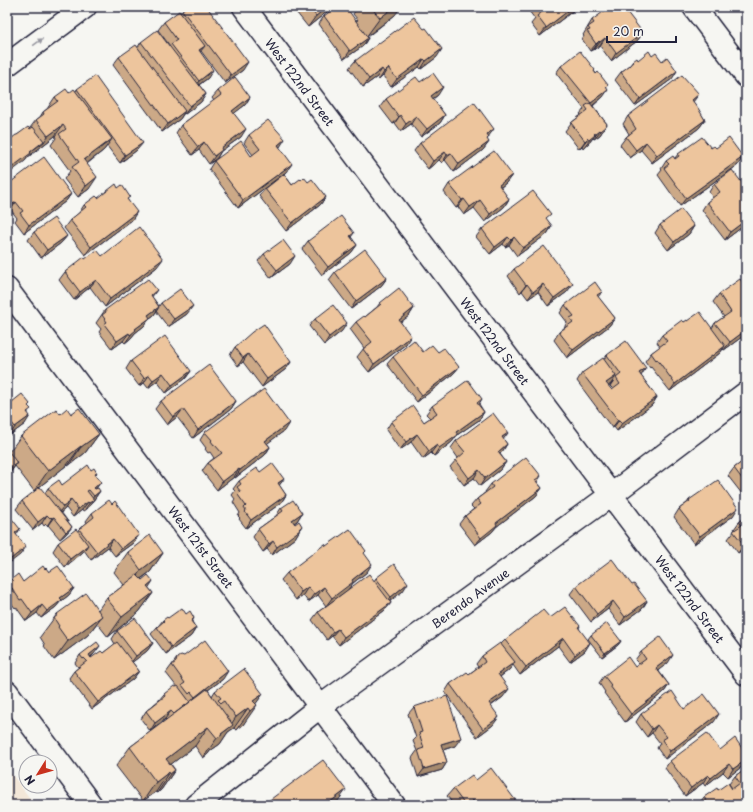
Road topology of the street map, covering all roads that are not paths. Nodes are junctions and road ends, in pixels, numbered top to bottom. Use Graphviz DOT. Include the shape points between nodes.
graph roads {
  1 [pos="85,7"];
  2 [pos="244,7"];
  3 [pos="694,7"];
  4 [pos="7,65"];
  5 [pos="746,76"];
  6 [pos="7,289"];
  7 [pos="746,393"];
  8 [pos="611,495"];
  9 [pos="746,674"];
  10 [pos="7,692"];
  11 [pos="321,706"];
  12 [pos="92,805"];
  13 [pos="196,805"];
  14 [pos="394,805"];
  4 -- 1 [label="street, one-way"];
  2 -- 8 [label="street, West 122nd Street"];
  3 -- 5 [label="street"];
  6 -- 11 [label="street, West 121st Street"];
  7 -- 8 [label="street, Berendo Avenue"];
  8 -- 9 [label="street, West 122nd Street"];
  8 -- 11 [label="street, Berendo Avenue"];
  10 -- 12 [label="street"];
  11 -- 13 [label="street, Berendo Avenue"];
  11 -- 14 [label="street, West 121st Street"];
}
